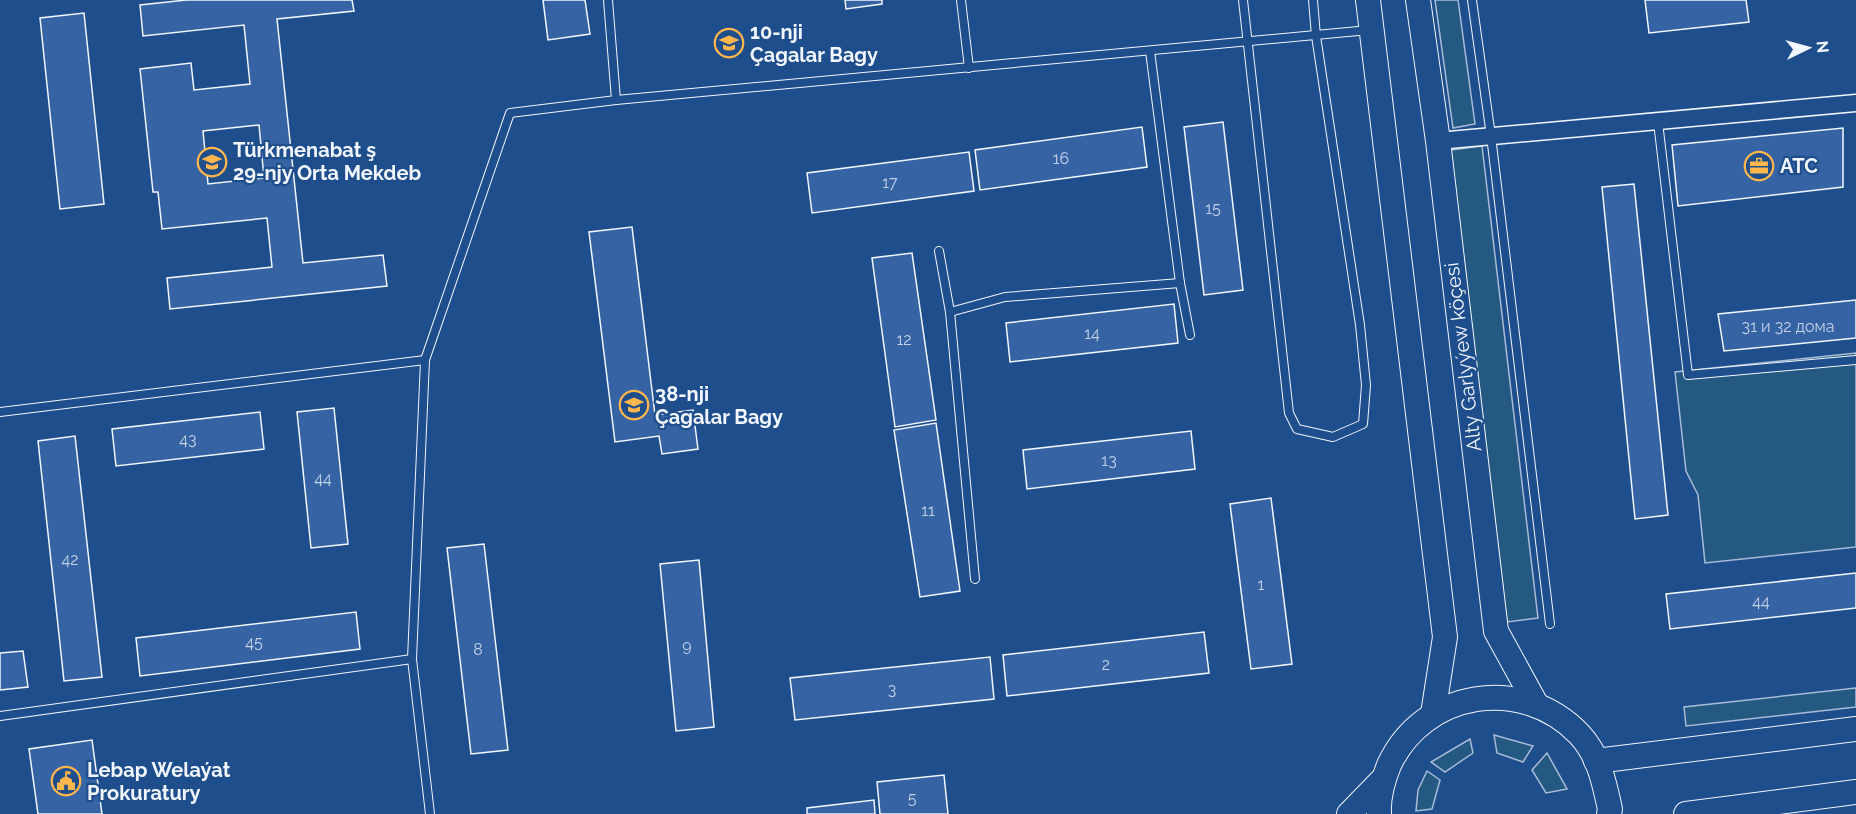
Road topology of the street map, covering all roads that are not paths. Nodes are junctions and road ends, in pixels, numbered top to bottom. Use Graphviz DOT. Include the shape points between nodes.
graph roads {
  1 [pos="608,0"];
  2 [pos="961,0"];
  3 [pos="1243,0"];
  4 [pos="1313,0"];
  5 [pos="1368,0"];
  6 [pos="1418,0"];
  7 [pos="1472,0"];
  8 [pos="1372,30"];
  9 [pos="1316,36"];
  10 [pos="1249,42"];
  11 [pos="1150,51"];
  12 [pos="969,68"];
  13 [pos="616,100"];
  14 [pos="1856,103"];
  15 [pos="1658,122"];
  16 [pos="1491,136"];
  17 [pos="1438,141"];
  18 [pos="939,251"];
  19 [pos="1180,283"];
  20 [pos="950,312"];
  21 [pos="1190,335"];
  22 [pos="425,360"];
  23 [pos="1856,360"];
  24 [pos="0,412"];
  25 [pos="975,579"];
  26 [pos="1550,624"];
  27 [pos="412,659"];
  28 [pos="1536,705"];
  29 [pos="1433,714"];
  30 [pos="0,716"];
  31 [pos="1856,729"];
  32 [pos="1596,761"];
  33 [pos="1384,778"];
  34 [pos="1856,792"];
  35 [pos="430,814"];
  36 [pos="1349,814"];
  37 [pos="1379,814"];
  38 [pos="1610,814"];
  39 [pos="1686,814"];
  1 -- 13 [label="lane"];
  2 -- 12 [label="lane"];
  3 -- 10 [label="lane"];
  4 -- 9 [label="lane"];
  5 -- 8 [label="street"];
  6 -- 17 [label="street, Alty Garlyýew köçesi"];
  7 -- 16 [label="lane"];
  8 -- 9 [label="lane"];
  8 -- 29 [label="street" via="1443,614 1445,638"];
  9 -- 10 [label="lane"];
  9 -- 10 [label="lane" via="1366,385 1364,424 1333,437 1298,429 1289,412"];
  10 -- 11 [label="lane"];
  11 -- 12 [label="lane"];
  11 -- 19 [label="lane"];
  12 -- 13 [label="lane"];
  13 -- 22 [label="lane" via="510,113"];
  14 -- 15 [label="street"];
  15 -- 16 [label="street"];
  15 -- 23 [label="lane" via="1688,375"];
  16 -- 17 [label="street"];
  16 -- 26 [label="lane"];
  17 -- 28 [label="street, Alty Garlyýew köçesi" via="1496,631"];
  18 -- 20 [label="lane"];
  19 -- 20 [label="lane" via="1005,297"];
  19 -- 21 [label="lane"];
  20 -- 25 [label="lane"];
  22 -- 24 [label="lane"];
  22 -- 27 [label="lane"];
  27 -- 30 [label="lane"];
  27 -- 35 [label="lane"];
  28 -- 29 [label="street" via="1501,697 1466,700"];
  28 -- 32 [label="street" via="1560,717 1581,736"];
  29 -- 33 [label="street" via="1412,731 1395,753"];
  31 -- 32 [label="street"];
  32 -- 38 [label="street" via="1602,770"];
  33 -- 36 [label="street"];
  33 -- 37 [label="street"];
  34 -- 39 [label="street"];
}
